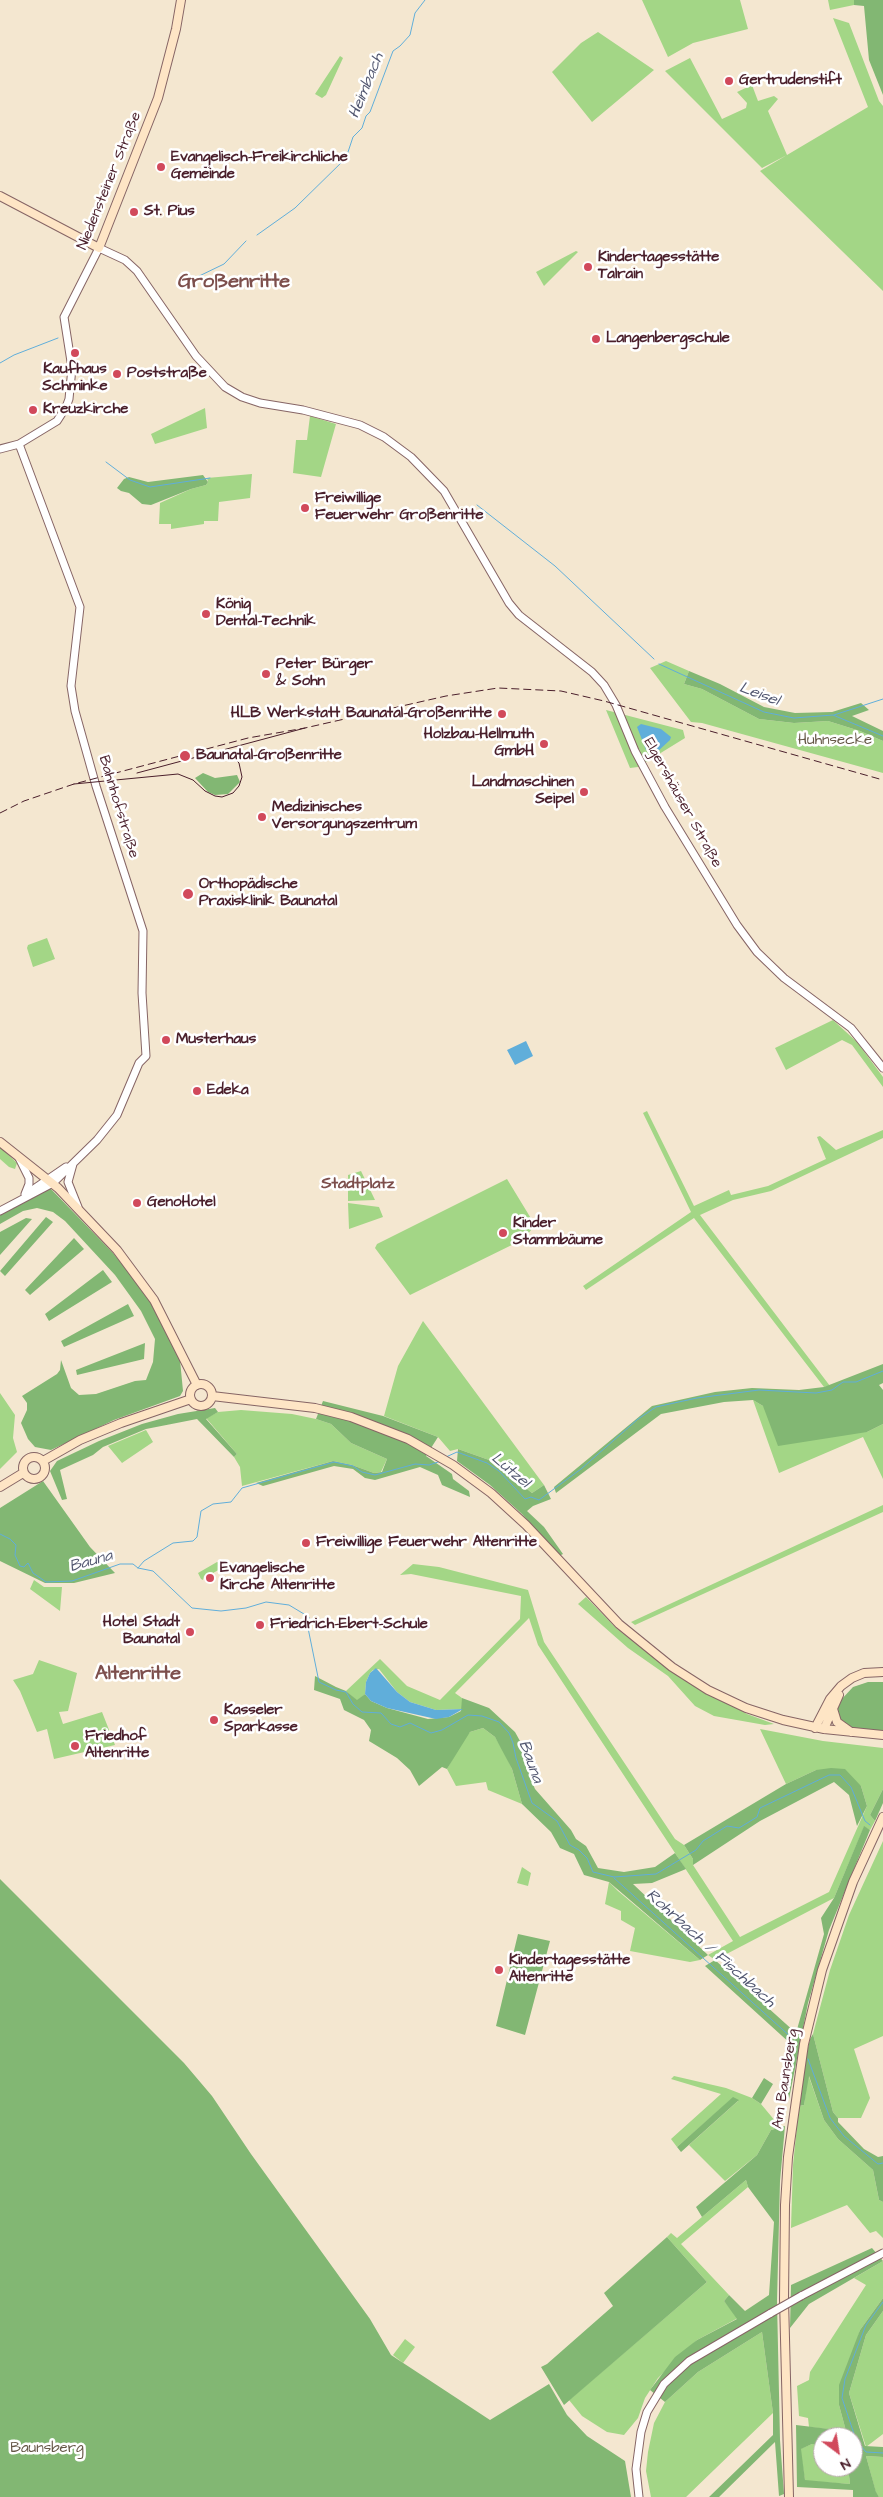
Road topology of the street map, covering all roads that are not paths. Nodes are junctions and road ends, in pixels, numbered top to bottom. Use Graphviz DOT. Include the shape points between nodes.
graph roads {
  1 [pos="181,0"];
  2 [pos="0,196"];
  3 [pos="99,248"];
  4 [pos="19,444"];
  5 [pos="0,449"];
  6 [pos="883,1068"];
  7 [pos="0,1142"];
  8 [pos="19,1158"];
  9 [pos="73,1164"];
  10 [pos="50,1181"];
  11 [pos="21,1198"];
  12 [pos="78,1207"];
  13 [pos="0,1211"];
  14 [pos="197,1385"];
  15 [pos="212,1396"];
  16 [pos="191,1399"];
  17 [pos="43,1461"];
  18 [pos="23,1472"];
  19 [pos="0,1488"];
  20 [pos="883,1673"];
  21 [pos="832,1708"];
  22 [pos="815,1728"];
  23 [pos="824,1729"];
  24 [pos="852,1733"];
  25 [pos="883,1735"];
  26 [pos="883,1817"];
  27 [pos="881,1825"];
  28 [pos="883,2253"];
  29 [pos="639,2497"];
  30 [pos="789,2497"];
  1 -- 3 [label="main road, Niedensteiner Straße" via="158,98"];
  2 -- 3 [label="main road"];
  3 -- 4 [label="street, Niedensteiner Straße" via="64,317 71,371 69,399 57,421"];
  3 -- 6 [label="street, Elgershäuser Straße" via="125,260 138,271 196,356 225,386 260,403 360,425 384,437 411,457 444,490 509,603 519,615 604,685 645,772 740,930 784,978 851,1028"];
  4 -- 5 [label="street, Niedensteiner Straße"];
  4 -- 9 [label="street, Bahnhofstraße" via="80,606 71,678 75,711 142,931 146,1056 139,1063 117,1115"];
  7 -- 8 [label="main road"];
  8 -- 10 [label="main road"];
  8 -- 11 [label="street" via="29,1184"];
  9 -- 10 [label="street, Bahnhofstraße"];
  9 -- 12 [label="street" via="68,1182"];
  10 -- 11 [label="street, Bahnhofstraße"];
  10 -- 12 [label="main road"];
  11 -- 13 [label="street, Bahnhofstraße"];
  12 -- 14 [label="main road" via="147,1289"];
  14 -- 15 [label="main road" via="208,1386"];
  14 -- 16 [label="main road" via="192,1389"];
  15 -- 16 [label="main road" via="203,1405"];
  15 -- 22 [label="main road" via="315,1408 391,1431 431,1452 502,1503 619,1624 672,1667 708,1690 746,1708"];
  16 -- 17 [label="main road" via="80,1440"];
  17 -- 18 [label="main road" via="38,1457 27,1459"];
  17 -- 18 [label="main road" via="44,1472 40,1477 31,1478"];
  18 -- 19 [label="main road"];
  20 -- 21 [label="main road" via="851,1682"];
  20 -- 22 [label="main road" via="864,1673 841,1686"];
  21 -- 23 [label="main road"];
  21 -- 24 [label="main road" via="837,1722"];
  22 -- 23 [label="main road"];
  23 -- 24 [label="main road"];
  24 -- 25 [label="main road"];
  26 -- 27 [label="main road, Am Baunsberg"];
  27 -- 30 [label="main road, Am Baunsberg" via="853,1882 822,1970 804,2044 787,2176 785,2334"];
  28 -- 29 [label="street, bridge" via="689,2361 664,2384 647,2412 640,2432 636,2469"];
}
